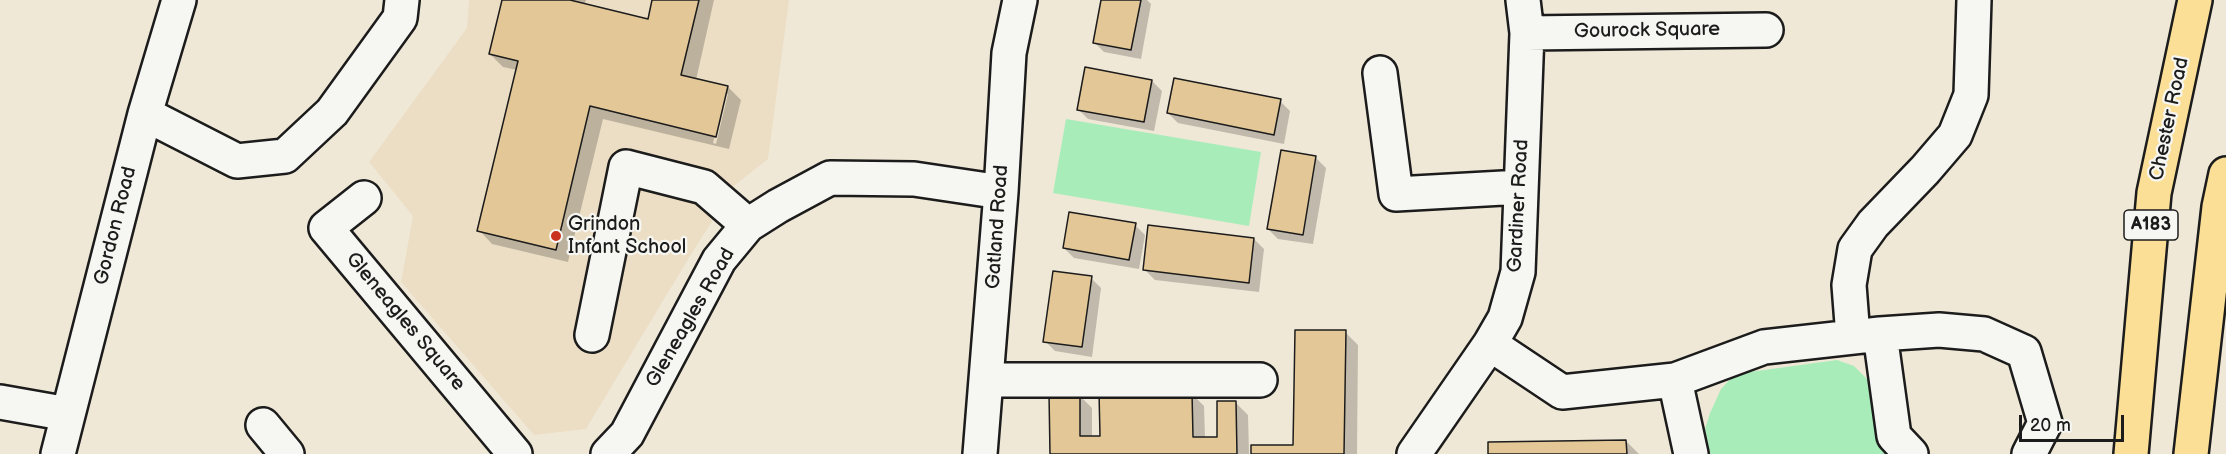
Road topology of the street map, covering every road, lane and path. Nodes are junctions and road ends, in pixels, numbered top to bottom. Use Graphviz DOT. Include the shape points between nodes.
graph roads {
  1 [pos="179,0"];
  2 [pos="402,0"];
  3 [pos="1020,0"];
  4 [pos="1523,0"];
  5 [pos="1974,0"];
  6 [pos="2195,0"];
  7 [pos="1766,30"];
  8 [pos="1527,33"];
  9 [pos="1380,73"];
  10 [pos="145,114"];
  11 [pos="2226,174"];
  12 [pos="1521,187"];
  13 [pos="1001,192"];
  14 [pos="364,198"];
  15 [pos="748,225"];
  16 [pos="592,335"];
  17 [pos="1866,335"];
  18 [pos="1490,344"];
  19 [pos="986,380"];
  20 [pos="1260,380"];
  21 [pos="1675,380"];
  22 [pos="0,402"];
  23 [pos="68,414"];
  24 [pos="263,425"];
  25 [pos="58,454"];
  26 [pos="287,454"];
  27 [pos="515,454"];
  28 [pos="608,454"];
  29 [pos="981,454"];
  30 [pos="1414,454"];
  31 [pos="1691,454"];
  32 [pos="1911,454"];
  33 [pos="2029,454"];
  34 [pos="2131,454"];
  35 [pos="2191,454"];
  1 -- 10 [label="street, Gordon Road"];
  2 -- 10 [label="street" via="400,18 332,112 285,156 237,161"];
  3 -- 13 [label="street, Gatland Road" via="1009,53"];
  4 -- 8 [label="street, Gardiner Road"];
  5 -- 17 [label="street" via="1971,95 1955,135 1855,249 1849,285"];
  6 -- 34 [label="main road, Chester Road / A183" via="2154,193"];
  7 -- 8 [label="street, Gourock Square"];
  8 -- 12 [label="street, Gardiner Road"];
  9 -- 12 [label="street" via="1396,194"];
  10 -- 23 [label="street, Gordon Road"];
  11 -- 35 [label="main road"];
  12 -- 18 [label="street, Gardiner Road" via="1518,272 1505,318"];
  13 -- 15 [label="street, Gleneagles Road" via="914,179 830,178"];
  13 -- 19 [label="street, Gatland Road"];
  14 -- 27 [label="street, Gleneagles Square" via="326,228"];
  15 -- 16 [label="street" via="704,187 626,167"];
  15 -- 28 [label="street, Gleneagles Road" via="719,260 627,434"];
  17 -- 21 [label="street" via="1764,347"];
  17 -- 32 [label="street" via="1894,436"];
  17 -- 33 [label="street" via="1939,330 1984,334 2024,352 2045,423"];
  18 -- 21 [label="street" via="1562,392"];
  18 -- 30 [label="street, Gardiner Road"];
  19 -- 20 [label="street"];
  19 -- 29 [label="street, Gatland Road"];
  21 -- 31 [label="street"];
  22 -- 23 [label="street"];
  23 -- 25 [label="street, Gordon Road"];
  24 -- 26 [label="street"];
}
